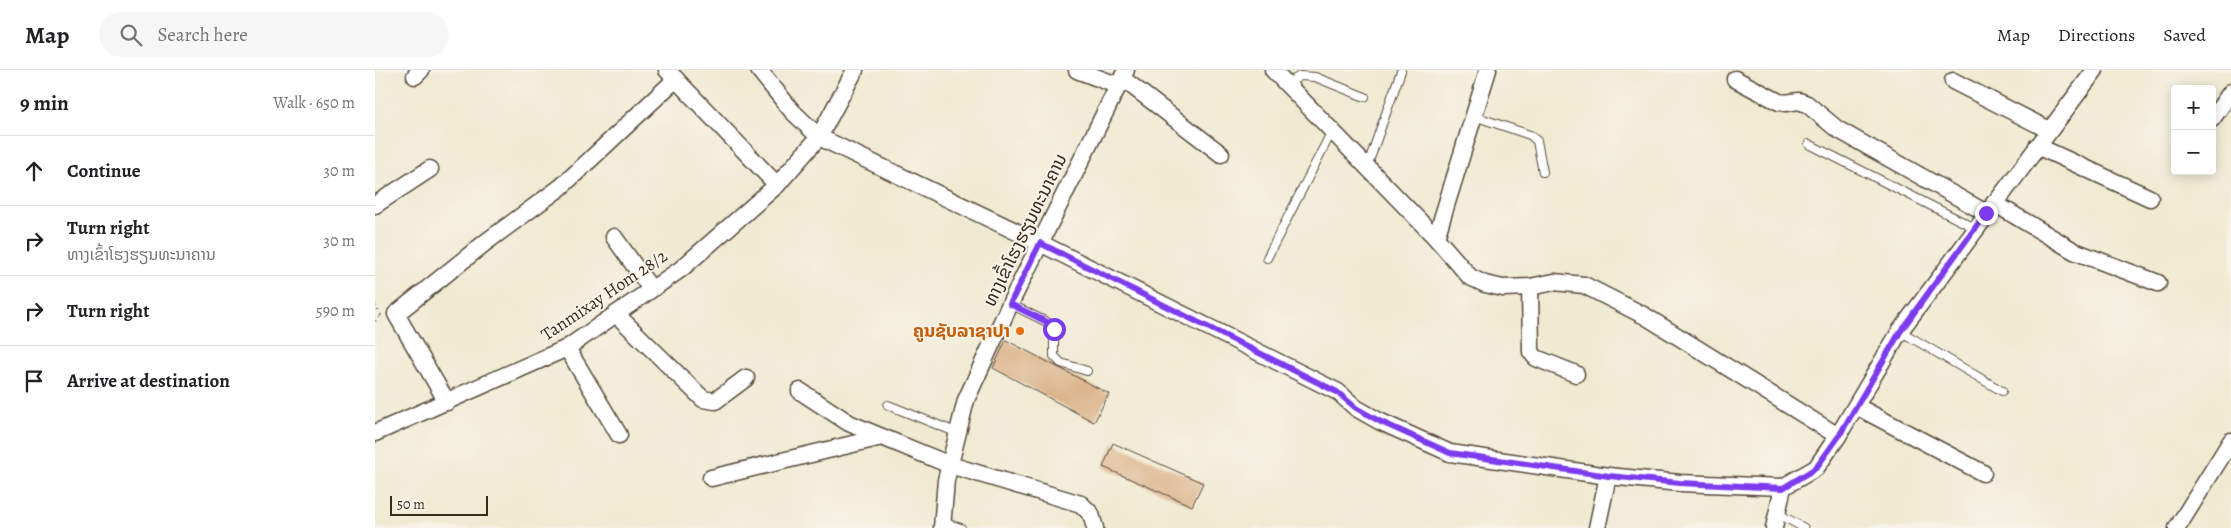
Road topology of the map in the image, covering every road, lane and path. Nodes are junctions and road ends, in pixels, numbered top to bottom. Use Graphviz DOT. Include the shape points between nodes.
graph roads {
  1 [pos="759,70"];
  2 [pos="855,70"];
  3 [pos="1077,70"];
  4 [pos="1273,70"];
  5 [pos="1488,70"];
  6 [pos="2095,70"];
  7 [pos="1401,72"];
  8 [pos="672,74"];
  9 [pos="1123,78"];
  10 [pos="1735,79"];
  11 [pos="1953,81"];
  12 [pos="1287,84"];
  13 [pos="2231,92"];
  14 [pos="1365,97"];
  15 [pos="2216,113"];
  16 [pos="1474,116"];
  17 [pos="1332,130"];
  18 [pos="2049,130"];
  19 [pos="819,137"];
  20 [pos="1809,144"];
  21 [pos="2037,146"];
  22 [pos="1221,154"];
  23 [pos="1367,167"];
  24 [pos="430,169"];
  25 [pos="1543,172"];
  26 [pos="777,184"];
  27 [pos="2151,198"];
  28 [pos="375,205"];
  29 [pos="1990,208"];
  30 [pos="1975,228"];
  31 [pos="614,237"];
  32 [pos="1436,238"];
  33 [pos="1040,243"];
  34 [pos="1267,258"];
  35 [pos="2158,283"];
  36 [pos="1530,287"];
  37 [pos="651,290"];
  38 [pos="1010,304"];
  39 [pos="616,314"];
  40 [pos="381,315"];
  41 [pos="375,321"];
  42 [pos="1900,332"];
  43 [pos="567,348"];
  44 [pos="1087,371"];
  45 [pos="1576,374"];
  46 [pos="746,378"];
  47 [pos="801,391"];
  48 [pos="2002,392"];
  49 [pos="447,402"];
  50 [pos="888,405"];
  51 [pos="1856,406"];
  52 [pos="375,433"];
  53 [pos="958,433"];
  54 [pos="619,435"];
  55 [pos="1839,436"];
  56 [pos="882,437"];
  57 [pos="2229,448"];
  58 [pos="949,464"];
  59 [pos="1983,473"];
  60 [pos="1609,476"];
  61 [pos="711,478"];
  62 [pos="1783,488"];
  63 [pos="1776,520"];
  64 [pos="942,525"];
  65 [pos="961,528"];
  66 [pos="1095,528"];
  67 [pos="1597,528"];
  68 [pos="1805,528"];
  69 [pos="2177,528"];
  1 -- 19 [label="street" via="792,111"];
  2 -- 19 [label="street, Tanmixay Hom 28/2"];
  3 -- 9 [label="street"];
  4 -- 12 [label="street"];
  5 -- 16 [label="street"];
  6 -- 18 [label="street"];
  7 -- 23 [label="lane"];
  8 -- 26 [label="street"];
  8 -- 49 [label="street" via="561,187 396,314"];
  9 -- 22 [label="street"];
  9 -- 33 [label="street, ທາງເຂົ້າໂຮງຮຽນທະນາຄານ"];
  10 -- 29 [label="street" via="1779,102 1807,104 1837,129"];
  11 -- 18 [label="street"];
  12 -- 14 [label="lane" via="1300,76 1315,77"];
  12 -- 17 [label="street"];
  13 -- 15 [label="street"];
  16 -- 25 [label="lane" via="1530,135 1537,141"];
  16 -- 32 [label="street"];
  17 -- 23 [label="street"];
  17 -- 34 [label="lane"];
  18 -- 21 [label="street"];
  19 -- 26 [label="street, Tanmixay Hom 28/2"];
  19 -- 33 [label="street"];
  20 -- 30 [label="lane"];
  21 -- 27 [label="street"];
  21 -- 29 [label="street"];
  23 -- 32 [label="street"];
  24 -- 28 [label="street"];
  26 -- 37 [label="street, Tanmixay Hom 28/2" via="681,269"];
  29 -- 30 [label="street"];
  29 -- 35 [label="street" via="2074,251"];
  30 -- 42 [label="street"];
  31 -- 37 [label="street"];
  32 -- 36 [label="street" via="1469,277 1503,288"];
  33 -- 38 [label="street, ທາງເຂົ້າໂຮງຮຽນທະນາຄານ"];
  33 -- 60 [label="street" via="1337,392 1379,421 1450,453"];
  36 -- 45 [label="street" via="1531,352 1536,358"];
  36 -- 55 [label="street" via="1554,282 1584,285 1645,316"];
  37 -- 39 [label="street, Tanmixay Hom 28/2"];
  38 -- 44 [label="lane" via="1047,322 1054,329 1054,356 1061,363"];
  38 -- 53 [label="street, ທາງເຂົ້າໂຮງຮຽນທະນາຄານ" via="966,400"];
  39 -- 43 [label="street, Tanmixay Hom 28/2"];
  39 -- 46 [label="street" via="703,399 715,401"];
  40 -- 41 [label="path"];
  42 -- 48 [label="lane"];
  42 -- 51 [label="street"];
  43 -- 49 [label="street, Tanmixay Hom 28/2"];
  43 -- 54 [label="street"];
  47 -- 56 [label="street" via="849,423"];
  49 -- 52 [label="street, Tanmixay Hom 28/2"];
  50 -- 53 [label="lane"];
  51 -- 55 [label="street"];
  51 -- 59 [label="street"];
  53 -- 58 [label="street, ທາງເຂົ້າໂຮງຮຽນທະນາຄານ"];
  55 -- 62 [label="street" via="1816,468"];
  56 -- 58 [label="street"];
  56 -- 61 [label="street"];
  57 -- 69 [label="street"];
  58 -- 64 [label="street, ທາງເຂົ້າໂຮງຮຽນທະນາຄານ"];
  58 -- 66 [label="street" via="1081,504 1091,514"];
  60 -- 62 [label="street"];
  60 -- 67 [label="street"];
  62 -- 63 [label="street"];
  63 -- 68 [label="lane"];
  64 -- 65 [label="lane"];
}
